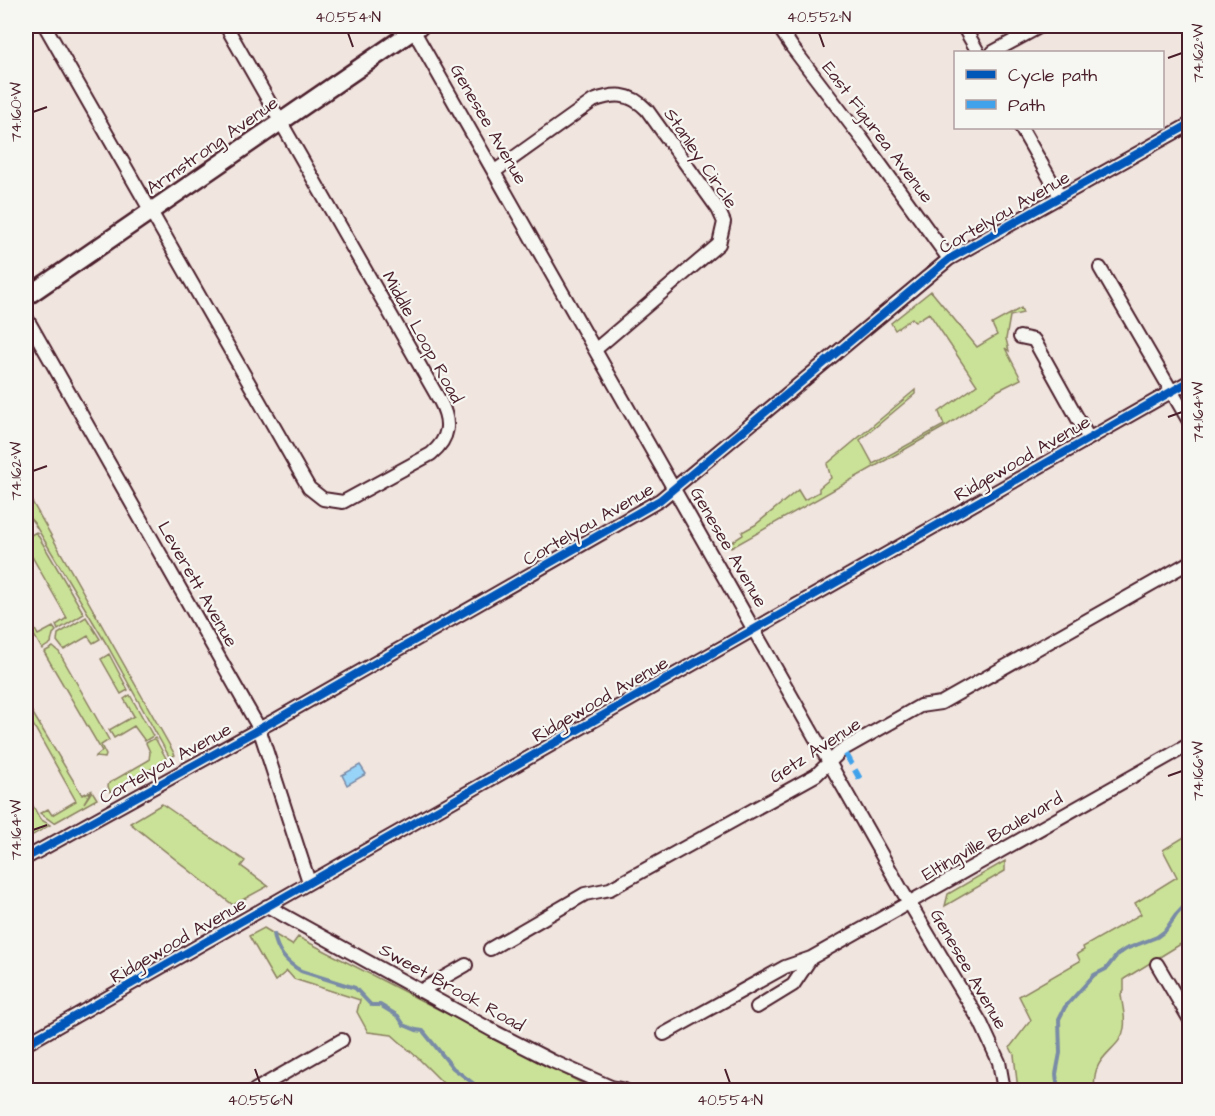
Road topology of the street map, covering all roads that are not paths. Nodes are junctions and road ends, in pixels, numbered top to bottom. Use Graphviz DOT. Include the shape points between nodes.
graph roads {
  1 [pos="45,26"];
  2 [pos="226,26"];
  3 [pos="778,26"];
  4 [pos="963,26"];
  5 [pos="1041,26"];
  6 [pos="415,27"];
  7 [pos="977,51"];
  8 [pos="995,51"];
  9 [pos="281,121"];
  10 [pos="1190,124"];
  11 [pos="1022,129"];
  12 [pos="495,171"];
  13 [pos="1060,196"];
  14 [pos="150,212"];
  15 [pos="950,259"];
  16 [pos="1101,268"];
  17 [pos="26,297"];
  18 [pos="26,317"];
  19 [pos="1020,337"];
  20 [pos="596,349"];
  21 [pos="1190,381"];
  22 [pos="1171,391"];
  23 [pos="1190,423"];
  24 [pos="1088,437"];
  25 [pos="675,488"];
  26 [pos="1190,562"];
  27 [pos="754,628"];
  28 [pos="259,728"];
  29 [pos="1190,744"];
  30 [pos="829,762"];
  31 [pos="26,858"];
  32 [pos="309,882"];
  33 [pos="910,903"];
  34 [pos="267,906"];
  35 [pos="490,949"];
  36 [pos="811,958"];
  37 [pos="1157,964"];
  38 [pos="466,965"];
  39 [pos="420,991"];
  40 [pos="758,1007"];
  41 [pos="1190,1020"];
  42 [pos="664,1034"];
  43 [pos="342,1040"];
  44 [pos="26,1044"];
  45 [pos="255,1090"];
  46 [pos="625,1090"];
  47 [pos="1004,1090"];
  1 -- 14 [label="street, Middle Loop Road"];
  2 -- 9 [label="street, Middle Loop Road"];
  3 -- 15 [label="street, East Figurea Avenue"];
  4 -- 7 [label="street"];
  5 -- 8 [label="street"];
  6 -- 9 [label="street, Armstrong Avenue"];
  6 -- 12 [label="street, Genesee Avenue"];
  9 -- 14 [label="street, Armstrong Avenue"];
  9 -- 14 [label="street, Middle Loop Road" via="445,411 445,438 431,454 343,502 315,495"];
  10 -- 13 [label="street, Cortelyou Avenue"];
  11 -- 13 [label="street"];
  12 -- 20 [label="street, Genesee Avenue"];
  12 -- 20 [label="street, Stanley Circle" via="593,101 620,94 639,101 647,110 718,209 724,222 719,244"];
  13 -- 15 [label="street, Cortelyou Avenue"];
  14 -- 17 [label="street, Armstrong Avenue"];
  15 -- 25 [label="street, Cortelyou Avenue"];
  16 -- 22 [label="street"];
  18 -- 28 [label="street, Leverett Avenue"];
  19 -- 24 [label="street" via="1034,340"];
  20 -- 25 [label="street, Genesee Avenue"];
  21 -- 22 [label="street, Ridgewood Avenue"];
  22 -- 23 [label="street"];
  22 -- 24 [label="street, Ridgewood Avenue"];
  24 -- 27 [label="street, Ridgewood Avenue"];
  25 -- 27 [label="street, Genesee Avenue"];
  25 -- 28 [label="street, Cortelyou Avenue" via="654,504"];
  26 -- 30 [label="street, Getz Avenue" via="941,703 920,706 842,750"];
  27 -- 30 [label="street, Genesee Avenue"];
  27 -- 32 [label="street, Ridgewood Avenue"];
  28 -- 31 [label="street, Cortelyou Avenue"];
  28 -- 32 [label="street, Leverett Avenue"];
  29 -- 33 [label="street, Eltingville Boulevard"];
  30 -- 33 [label="street, Genesee Avenue"];
  30 -- 35 [label="street, Getz Avenue" via="816,775 610,889 585,894"];
  32 -- 34 [label="street, Ridgewood Avenue"];
  33 -- 36 [label="street, Eltingville Boulevard"];
  33 -- 47 [label="street, Genesee Avenue" via="981,1023 999,1062"];
  34 -- 39 [label="street, Sweet Brook Road"];
  34 -- 44 [label="street, Ridgewood Avenue"];
  36 -- 40 [label="street, Eltingville Boulevard" via="793,986"];
  36 -- 42 [label="street, Eltingville Boulevard" via="785,966"];
  37 -- 41 [label="street"];
  38 -- 39 [label="street"];
  39 -- 46 [label="street, Sweet Brook Road" via="552,1061"];
  43 -- 45 [label="street"];
}
